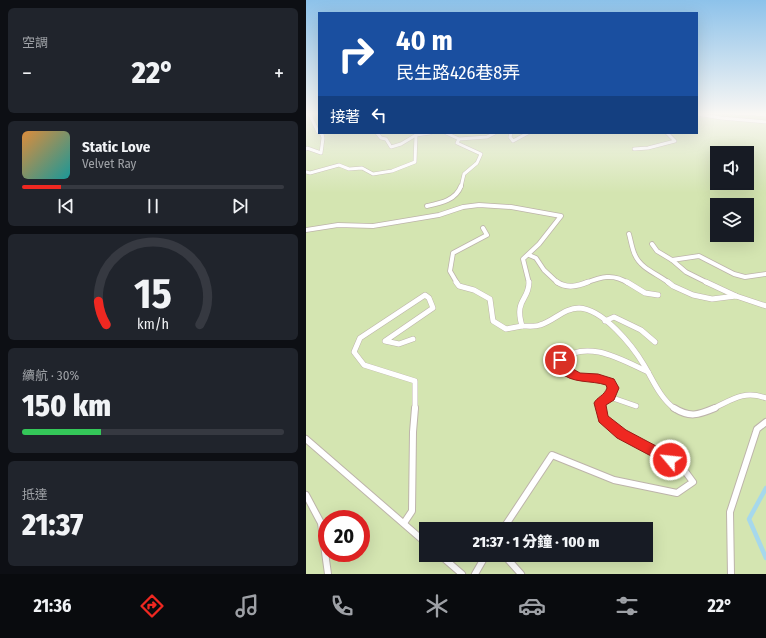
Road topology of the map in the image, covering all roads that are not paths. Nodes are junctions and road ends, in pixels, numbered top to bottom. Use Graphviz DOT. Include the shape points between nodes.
graph roads {
  1 [pos="459,139"];
  2 [pos="323,140"];
  3 [pos="386,140"];
  4 [pos="408,140"];
  5 [pos="416,140"];
  6 [pos="674,140"];
  7 [pos="306,149"];
  8 [pos="634,149"];
  9 [pos="306,172"];
  10 [pos="427,206"];
  11 [pos="483,228"];
  12 [pos="306,230"];
  13 [pos="629,234"];
  14 [pos="652,244"];
  15 [pos="530,255"];
  16 [pos="672,260"];
  17 [pos="766,274"];
  18 [pos="658,295"];
  19 [pos="736,296"];
  20 [pos="766,306"];
  21 [pos="605,320"];
  22 [pos="522,326"];
  23 [pos="413,339"];
  24 [pos="655,342"];
  25 [pos="648,372"];
  26 [pos="610,397"];
  27 [pos="766,398"];
  28 [pos="636,406"];
  29 [pos="766,422"];
  30 [pos="306,438"];
  31 [pos="306,495"];
  32 [pos="508,522"];
  33 [pos="404,523"];
  34 [pos="419,537"];
  35 [pos="448,562"];
  36 [pos="482,562"];
  37 [pos="510,562"];
  38 [pos="328,574"];
  39 [pos="462,574"];
  40 [pos="476,574"];
  41 [pos="521,574"];
  42 [pos="731,574"];
  1 -- 10 [label="lane" via="457,143 461,146 481,154 478,164 464,172 459,193 445,202"];
  2 -- 7 [label="lane" via="321,153"];
  3 -- 4 [label="lane" via="391,147"];
  5 -- 9 [label="lane" via="415,162 407,166 373,174 362,168 349,169 339,165"];
  6 -- 8 [label="lane" via="648,148"];
  11 -- 22 [label="lane" via="487,235 453,253 450,272 459,286 474,290 490,299 493,321 506,329"];
  12 -- 15 [label="lane" via="338,225 379,225 479,205 523,208 562,216"];
  13 -- 19 [label="lane" via="634,256 647,269 673,286 693,295 712,299"];
  14 -- 16 [label="lane" via="657,251"];
  15 -- 18 [label="lane" via="536,258 556,283 568,287 586,284 599,278 616,277 629,282 635,289 649,296"];
  15 -- 22 [label="lane" via="523,259 529,286 520,305"];
  16 -- 17 [label="lane" via="699,256 745,277"];
  16 -- 19 [label="lane" via="698,279"];
  19 -- 20 [label="lane"];
  21 -- 22 [label="lane" via="596,312 570,309 540,326"];
  21 -- 24 [label="lane" via="614,317 641,330"];
  21 -- 25 [label="lane" via="628,342"];
  23 -- 33 [label="lane" via="399,344 385,341 433,308 425,295 360,338 354,352 364,365 415,381 412,511"];
  25 -- 26 [label="lane" via="610,355 587,350 570,353 560,360 564,369 579,377 598,378 610,382 613,388"];
  25 -- 27 [label="lane" via="673,408 690,416 705,413 732,398 757,394"];
  26 -- 28 [label="lane"];
  26 -- 32 [label="lane" via="600,403 603,418 622,434 682,466 693,482 677,493 614,480 552,455"];
  29 -- 42 [label="lane" via="757,429 730,512"];
  30 -- 33 [label="lane"];
  31 -- 38 [label="lane" via="321,523"];
  33 -- 34 [label="lane"];
  35 -- 39 [label="lane"];
  36 -- 40 [label="lane"];
  37 -- 41 [label="lane"];
}
